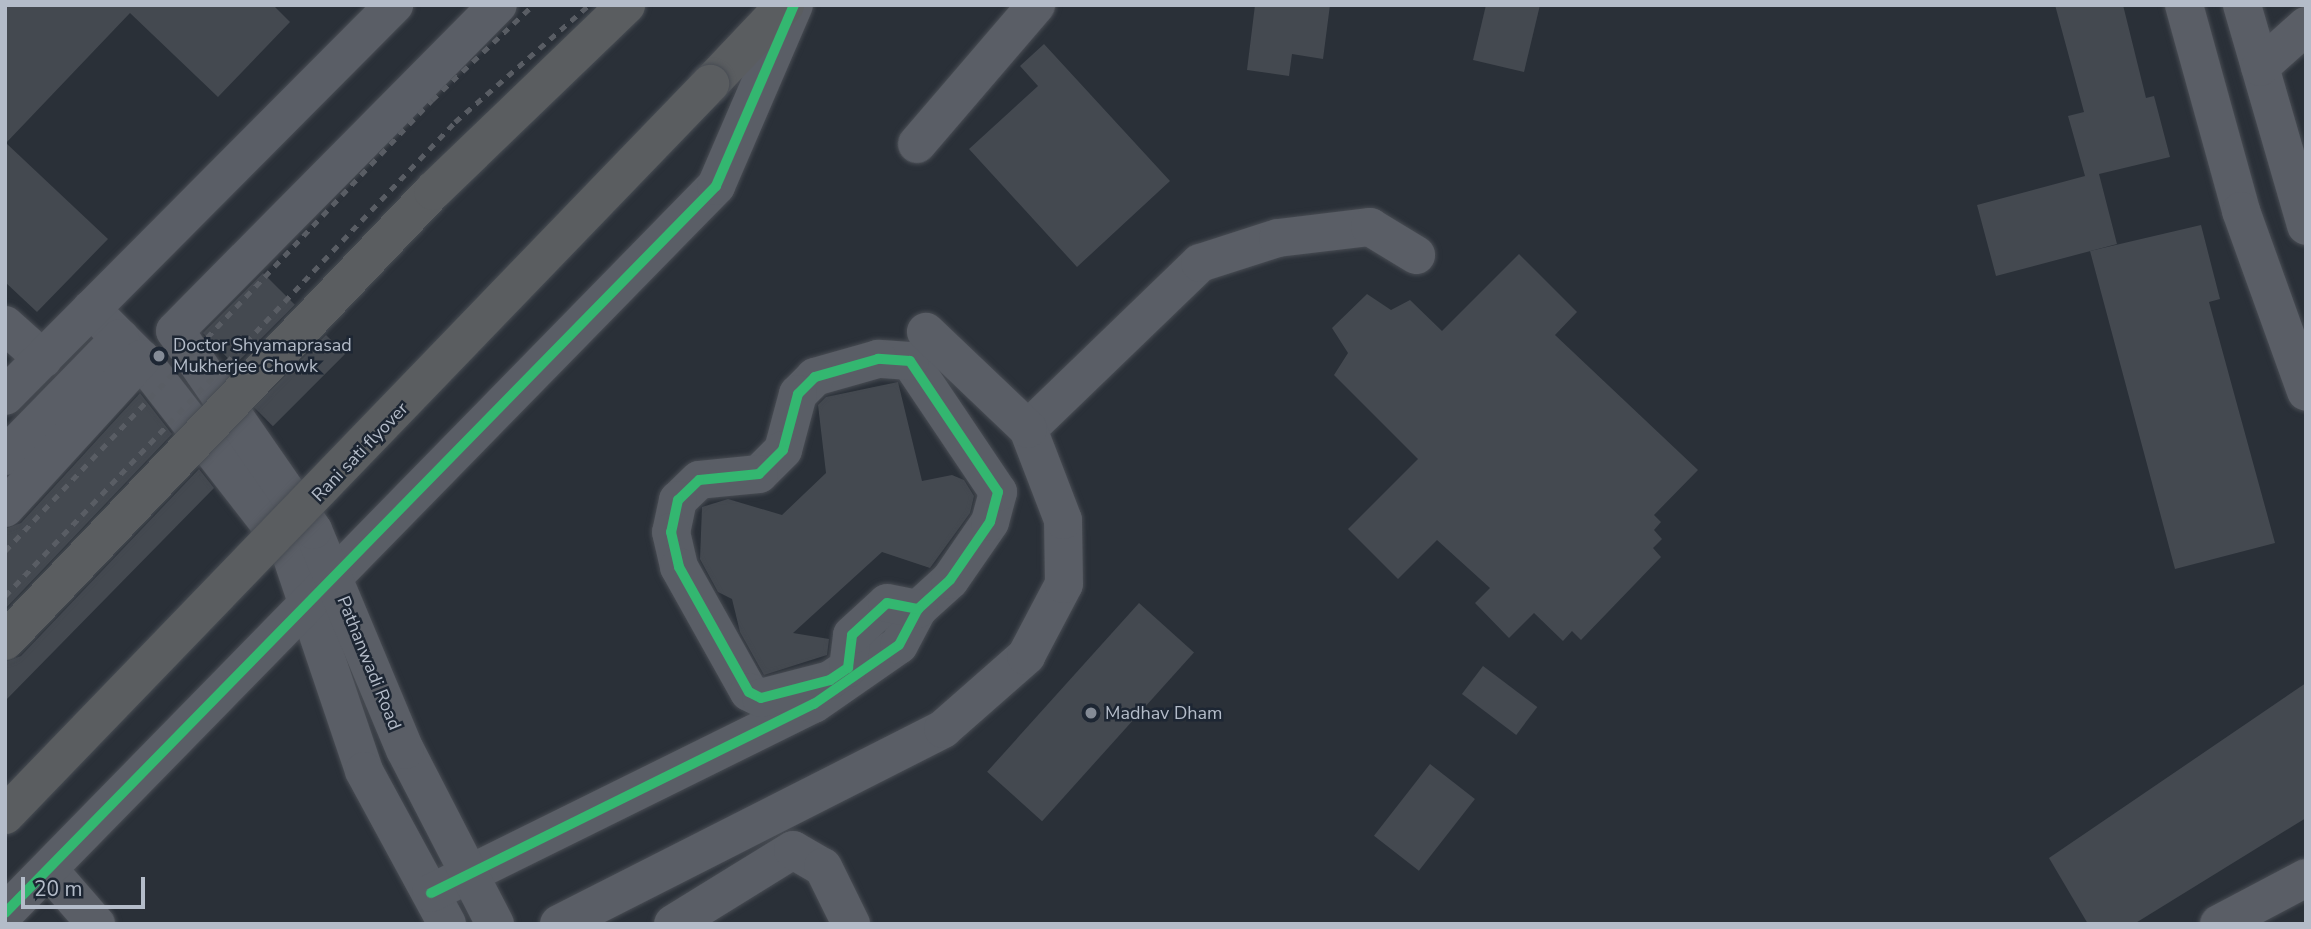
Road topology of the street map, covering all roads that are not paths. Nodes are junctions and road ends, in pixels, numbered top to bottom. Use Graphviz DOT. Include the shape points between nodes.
graph roads {
  1 [pos="394,5"];
  2 [pos="498,5"];
  3 [pos="626,5"];
  4 [pos="785,5"];
  5 [pos="793,5"];
  6 [pos="1036,5"];
  7 [pos="2184,5"];
  8 [pos="2242,5"];
  9 [pos="2306,26"];
  10 [pos="2260,67"];
  11 [pos="917,144"];
  12 [pos="2306,226"];
  13 [pos="1416,255"];
  14 [pos="90,309"];
  15 [pos="5,325"];
  16 [pos="926,332"];
  17 [pos="130,348"];
  18 [pos="43,359"];
  19 [pos="2306,392"];
  20 [pos="5,396"];
  21 [pos="1028,429"];
  22 [pos="5,456"];
  23 [pos="5,508"];
  24 [pos="321,589"];
  25 [pos="918,609"];
  26 [pos="5,641"];
  27 [pos="5,815"];
  28 [pos="49,870"];
  29 [pos="470,875"];
  30 [pos="2306,878"];
  31 [pos="439,908"];
  32 [pos="5,913"];
  33 [pos="96,924"];
  34 [pos="495,924"];
  35 [pos="559,924"];
  36 [pos="673,924"];
  37 [pos="852,924"];
  38 [pos="2218,924"];
  1 -- 14 [label="street"];
  2 -- 24 [label="street" via="175,331 313,530"];
  3 -- 26 [label="highway, bridge" via="433,191"];
  4 -- 27 [label="highway, Rani sati flyover, bridge"];
  5 -- 24 [label="street" via="716,186"];
  6 -- 11 [label="street"];
  7 -- 19 [label="street" via="2241,211"];
  8 -- 10 [label="street"];
  9 -- 10 [label="street"];
  10 -- 12 [label="street"];
  13 -- 21 [label="street" via="1370,227 1278,238 1200,263"];
  14 -- 17 [label="street"];
  14 -- 18 [label="street"];
  15 -- 18 [label="street"];
  16 -- 21 [label="street"];
  17 -- 22 [label="street"];
  17 -- 23 [label="street"];
  17 -- 24 [label="street"];
  18 -- 20 [label="street"];
  21 -- 35 [label="street" via="1063,520 1063,584 1026,656 943,729"];
  24 -- 28 [label="street"];
  24 -- 29 [label="street, Pathanwadi Road"];
  24 -- 31 [label="street, Pathanwadi Road" via="364,771"];
  25 -- 25 [label="street" via="950,580 990,522 998,492 910,361 878,359 815,377 798,394 783,450 759,474 699,480 678,500 671,533 679,566 749,692 761,698 830,680 848,668 852,635 887,603"];
  25 -- 29 [label="street" via="899,645 814,704"];
  28 -- 32 [label="street"];
  28 -- 33 [label="street"];
  29 -- 31 [label="street"];
  29 -- 34 [label="street, Pathanwadi Road"];
  30 -- 38 [label="street"];
  36 -- 37 [label="street" via="793,850 823,867"];
}
